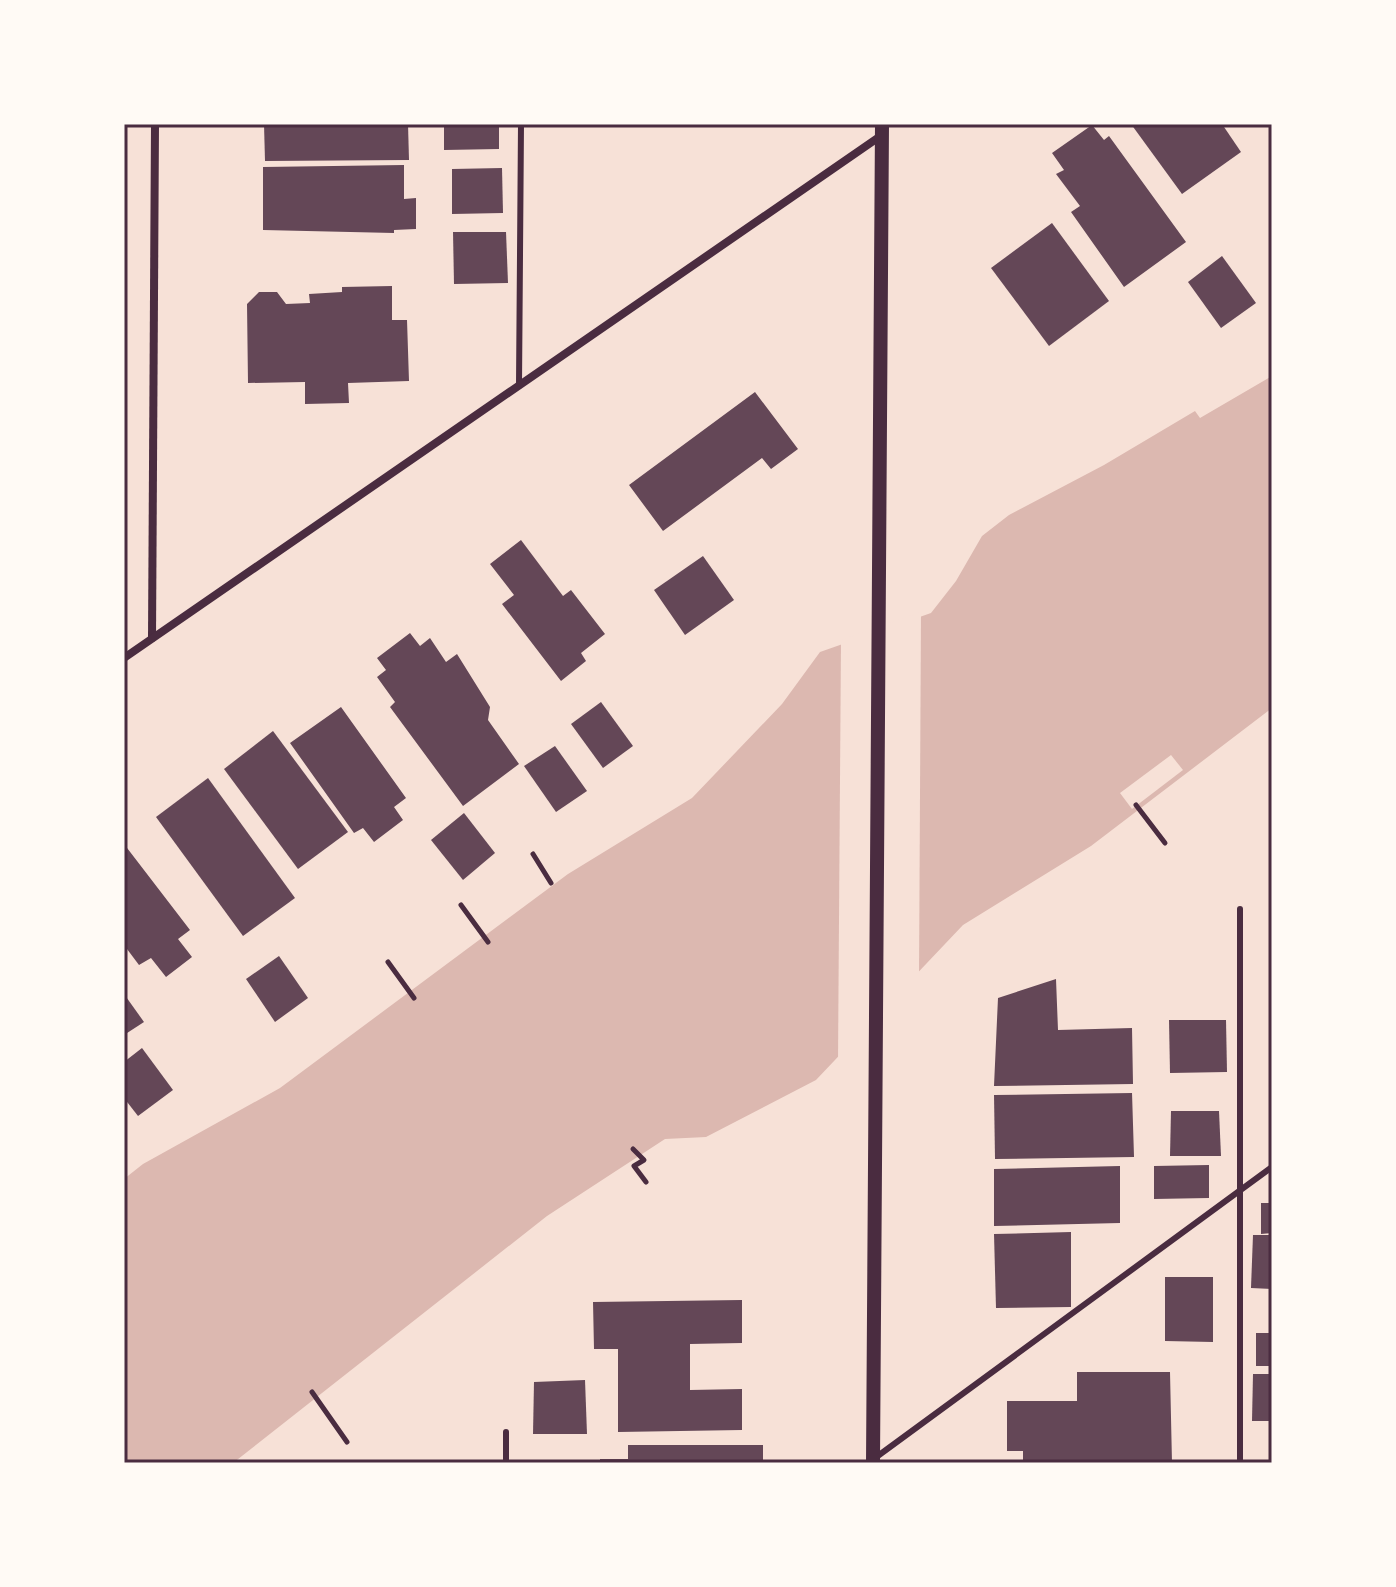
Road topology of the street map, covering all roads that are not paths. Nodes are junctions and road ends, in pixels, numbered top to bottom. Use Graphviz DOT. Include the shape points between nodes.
graph roads {
  1 [pos="155,124"];
  2 [pos="521,124"];
  3 [pos="882,130"];
  4 [pos="519,386"];
  5 [pos="152,638"];
  6 [pos="124,658"];
  7 [pos="1240,909"];
  8 [pos="1272,1167"];
  9 [pos="1240,1190"];
  10 [pos="506,1432"];
  11 [pos="871,1462"];
  12 [pos="506,1463"];
  13 [pos="1240,1463"];
  1 -- 5 [label="street"];
  2 -- 4 [label="lane"];
  3 -- 4 [label="street"];
  3 -- 11 [label="street"];
  4 -- 5 [label="street"];
  5 -- 6 [label="street"];
  7 -- 9 [label="lane"];
  8 -- 9 [label="lane"];
  9 -- 11 [label="lane"];
  9 -- 13 [label="lane"];
  10 -- 12 [label="lane"];
}
